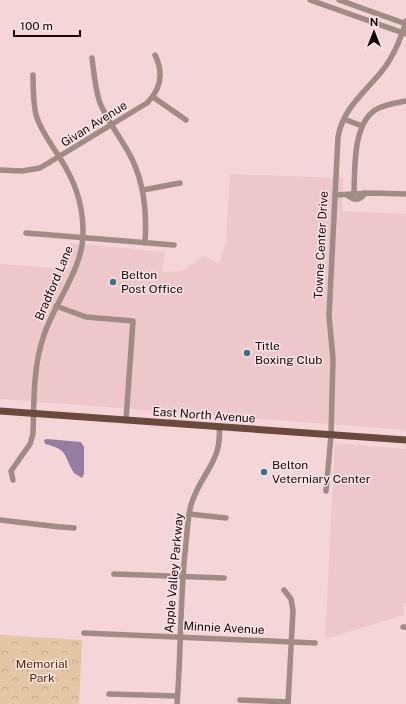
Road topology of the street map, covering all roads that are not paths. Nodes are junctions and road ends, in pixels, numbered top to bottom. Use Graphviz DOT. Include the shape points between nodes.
graph roads {
  1 [pos="310,0"];
  2 [pos="339,0"];
  3 [pos="406,23"];
  4 [pos="404,33"];
  5 [pos="155,55"];
  6 [pos="92,58"];
  7 [pos="33,75"];
  8 [pos="154,97"];
  9 [pos="406,101"];
  10 [pos="344,119"];
  11 [pos="186,120"];
  12 [pos="112,126"];
  13 [pos="362,126"];
  14 [pos="60,158"];
  15 [pos="0,170"];
  16 [pos="180,183"];
  17 [pos="143,190"];
  18 [pos="351,194"];
  19 [pos="406,194"];
  20 [pos="335,195"];
  21 [pos="26,233"];
  22 [pos="83,237"];
  23 [pos="145,243"];
  24 [pos="174,245"];
  25 [pos="56,306"];
  26 [pos="0,410"];
  27 [pos="34,413"];
  28 [pos="126,420"];
  29 [pos="219,427"];
  30 [pos="331,435"];
  31 [pos="406,440"];
  32 [pos="13,480"];
  33 [pos="326,490"];
  34 [pos="189,514"];
  35 [pos="226,518"];
  36 [pos="0,520"];
  37 [pos="74,528"];
  38 [pos="114,574"];
  39 [pos="183,576"];
  40 [pos="224,578"];
  41 [pos="284,590"];
  42 [pos="84,633"];
  43 [pos="180,636"];
  44 [pos="292,642"];
  45 [pos="316,643"];
  46 [pos="109,694"];
  47 [pos="177,696"];
  48 [pos="240,700"];
  49 [pos="288,703"];
  50 [pos="177,704"];
  1 -- 4 [label="street"];
  2 -- 3 [label="street"];
  3 -- 4 [label="street, Towne Center Drive"];
  4 -- 10 [label="street, Towne Center Drive" via="384,70 356,100"];
  5 -- 8 [label="street" via="161,67 161,74"];
  6 -- 12 [label="street" via="97,95"];
  7 -- 14 [label="street, Bradford Lane" via="36,114 42,131"];
  8 -- 11 [label="street"];
  8 -- 12 [label="street, Givan Avenue"];
  9 -- 13 [label="street" via="378,108"];
  10 -- 13 [label="street"];
  10 -- 20 [label="street, Towne Center Drive" via="338,137"];
  12 -- 14 [label="street, Givan Avenue"];
  12 -- 17 [label="street" via="132,158"];
  13 -- 18 [label="street" via="357,142"];
  14 -- 15 [label="street, Givan Avenue" via="40,168 22,171"];
  14 -- 22 [label="street, Bradford Lane" via="78,196"];
  16 -- 17 [label="street"];
  17 -- 23 [label="street"];
  18 -- 19 [label="street" via="355,200 360,199 365,193"];
  18 -- 20 [label="street"];
  20 -- 30 [label="street, Towne Center Drive" via="329,316 333,359"];
  21 -- 22 [label="street"];
  22 -- 23 [label="street"];
  22 -- 25 [label="street, Bradford Lane" via="78,260"];
  23 -- 24 [label="street"];
  25 -- 27 [label="street, Bradford Lane" via="39,353"];
  25 -- 28 [label="street" via="86,317 133,321"];
  26 -- 27 [label="main road, East North Avenue"];
  27 -- 28 [label="main road, East North Avenue"];
  27 -- 32 [label="street, Bradford Lane" via="30,444 11,470"];
  28 -- 29 [label="main road, East North Avenue"];
  29 -- 30 [label="main road, East North Avenue"];
  29 -- 34 [label="street, Apple Valley Parkway" via="216,456 198,487"];
  30 -- 31 [label="main road, East North Avenue"];
  30 -- 33 [label="street, Towne Center Drive"];
  34 -- 35 [label="street"];
  34 -- 39 [label="street, Apple Valley Parkway"];
  36 -- 37 [label="street"];
  38 -- 39 [label="street"];
  39 -- 40 [label="street"];
  39 -- 43 [label="street, Apple Valley Parkway"];
  41 -- 44 [label="street" via="290,596 292,606"];
  42 -- 43 [label="street, Minnie Avenue"];
  43 -- 44 [label="street, Minnie Avenue"];
  43 -- 47 [label="street, Apple Valley Parkway"];
  44 -- 45 [label="street, Minnie Avenue"];
  44 -- 49 [label="street"];
  46 -- 47 [label="street"];
  47 -- 50 [label="street, Apple Valley Parkway"];
  48 -- 49 [label="street"];
}
